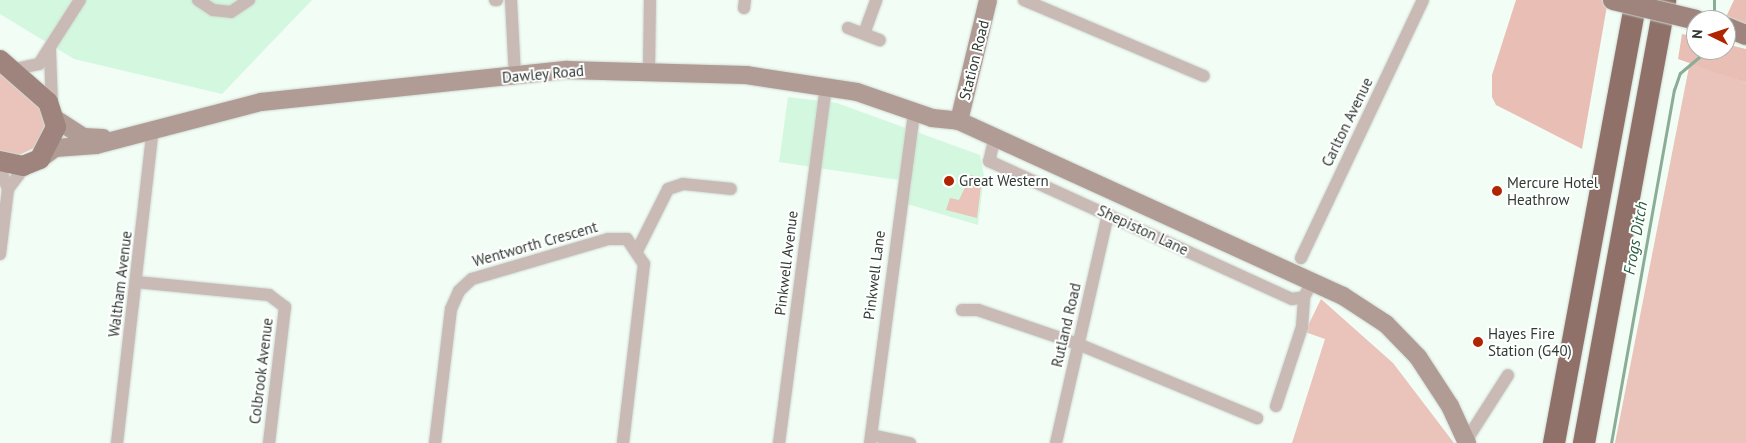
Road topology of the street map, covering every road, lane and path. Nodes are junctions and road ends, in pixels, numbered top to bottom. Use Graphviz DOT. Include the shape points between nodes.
graph roads {
  1 [pos="80,0"];
  2 [pos="198,0"];
  3 [pos="250,0"];
  4 [pos="511,0"];
  5 [pos="650,0"];
  6 [pos="876,0"];
  7 [pos="988,0"];
  8 [pos="1024,0"];
  9 [pos="1423,0"];
  10 [pos="1613,0"];
  11 [pos="1636,0"];
  12 [pos="1665,0"];
  13 [pos="1686,18"];
  14 [pos="848,28"];
  15 [pos="864,31"];
  16 [pos="880,40"];
  17 [pos="50,51"];
  18 [pos="5,59"];
  19 [pos="649,69"];
  20 [pos="515,76"];
  21 [pos="1204,76"];
  22 [pos="826,87"];
  23 [pos="914,112"];
  24 [pos="54,115"];
  25 [pos="959,121"];
  26 [pos="153,128"];
  27 [pos="125,136"];
  28 [pos="995,136"];
  29 [pos="0,160"];
  30 [pos="33,162"];
  31 [pos="0,169"];
  32 [pos="8,189"];
  33 [pos="731,189"];
  34 [pos="1108,214"];
  35 [pos="0,246"];
  36 [pos="638,249"];
  37 [pos="1301,258"];
  38 [pos="1313,280"];
  39 [pos="136,282"];
  40 [pos="1304,297"];
  41 [pos="962,310"];
  42 [pos="1078,344"];
  43 [pos="1508,375"];
  44 [pos="1276,406"];
  45 [pos="1257,418"];
  46 [pos="870,439"];
  47 [pos="1466,442"];
  48 [pos="117,443"];
  49 [pos="269,443"];
  50 [pos="435,443"];
  51 [pos="623,443"];
  52 [pos="779,443"];
  53 [pos="910,443"];
  54 [pos="1056,443"];
  55 [pos="1554,443"];
  56 [pos="1584,443"];
  1 -- 17 [label="street"];
  2 -- 3 [label="street" via="213,10 231,12"];
  4 -- 20 [label="street"];
  5 -- 19 [label="street"];
  6 -- 15 [label="street"];
  7 -- 25 [label="street, Station Road"];
  8 -- 21 [label="street"];
  9 -- 37 [label="street, Carlton Avenue"];
  10 -- 13 [label="main road, bridge"];
  11 -- 55 [label="highway"];
  12 -- 56 [label="highway"];
  14 -- 15 [label="street"];
  15 -- 16 [label="street"];
  17 -- 18 [label="street" via="39,64"];
  17 -- 24 [label="street"];
  18 -- 24 [label="main road, Dawley Road"];
  19 -- 20 [label="street, Dawley Road"];
  19 -- 22 [label="street, Dawley Road" via="746,74"];
  20 -- 26 [label="street, Dawley Road" via="261,102"];
  22 -- 23 [label="street, Dawley Road" via="857,92"];
  22 -- 52 [label="street, Pinkwell Avenue"];
  23 -- 25 [label="street, Dawley Road"];
  23 -- 46 [label="street, Pinkwell Lane"];
  24 -- 27 [label="street, Dawley Road" via="83,137"];
  24 -- 30 [label="main road" via="54,135"];
  25 -- 28 [label="street, Shepiston Lane"];
  26 -- 27 [label="street, Dawley Road"];
  26 -- 39 [label="street, Waltham Avenue"];
  27 -- 30 [label="street, Dawley Road" via="75,149 55,148"];
  28 -- 34 [label="street, Shepiston Lane" via="989,161"];
  28 -- 38 [label="street, Shepiston Lane"];
  29 -- 30 [label="main road"];
  30 -- 32 [label="street"];
  31 -- 32 [label="street"];
  32 -- 35 [label="street"];
  33 -- 36 [label="street" via="683,184 668,189"];
  34 -- 40 [label="street, Shepiston Lane" via="1292,299"];
  34 -- 42 [label="street, Rutland Road"];
  36 -- 50 [label="street, Wentworth Crescent" via="627,239 608,239 472,279 459,291 451,309"];
  36 -- 51 [label="street" via="644,264"];
  38 -- 40 [label="street"];
  38 -- 47 [label="street, Shepiston Lane" via="1386,324 1436,381"];
  39 -- 48 [label="street, Waltham Avenue"];
  39 -- 49 [label="street, Colbrook Avenue" via="269,295 285,307"];
  40 -- 44 [label="street" via="1302,327"];
  41 -- 42 [label="street" via="978,310"];
  42 -- 45 [label="street"];
  42 -- 54 [label="street, Rutland Road"];
  43 -- 47 [label="street"];
  46 -- 53 [label="street"];
}
